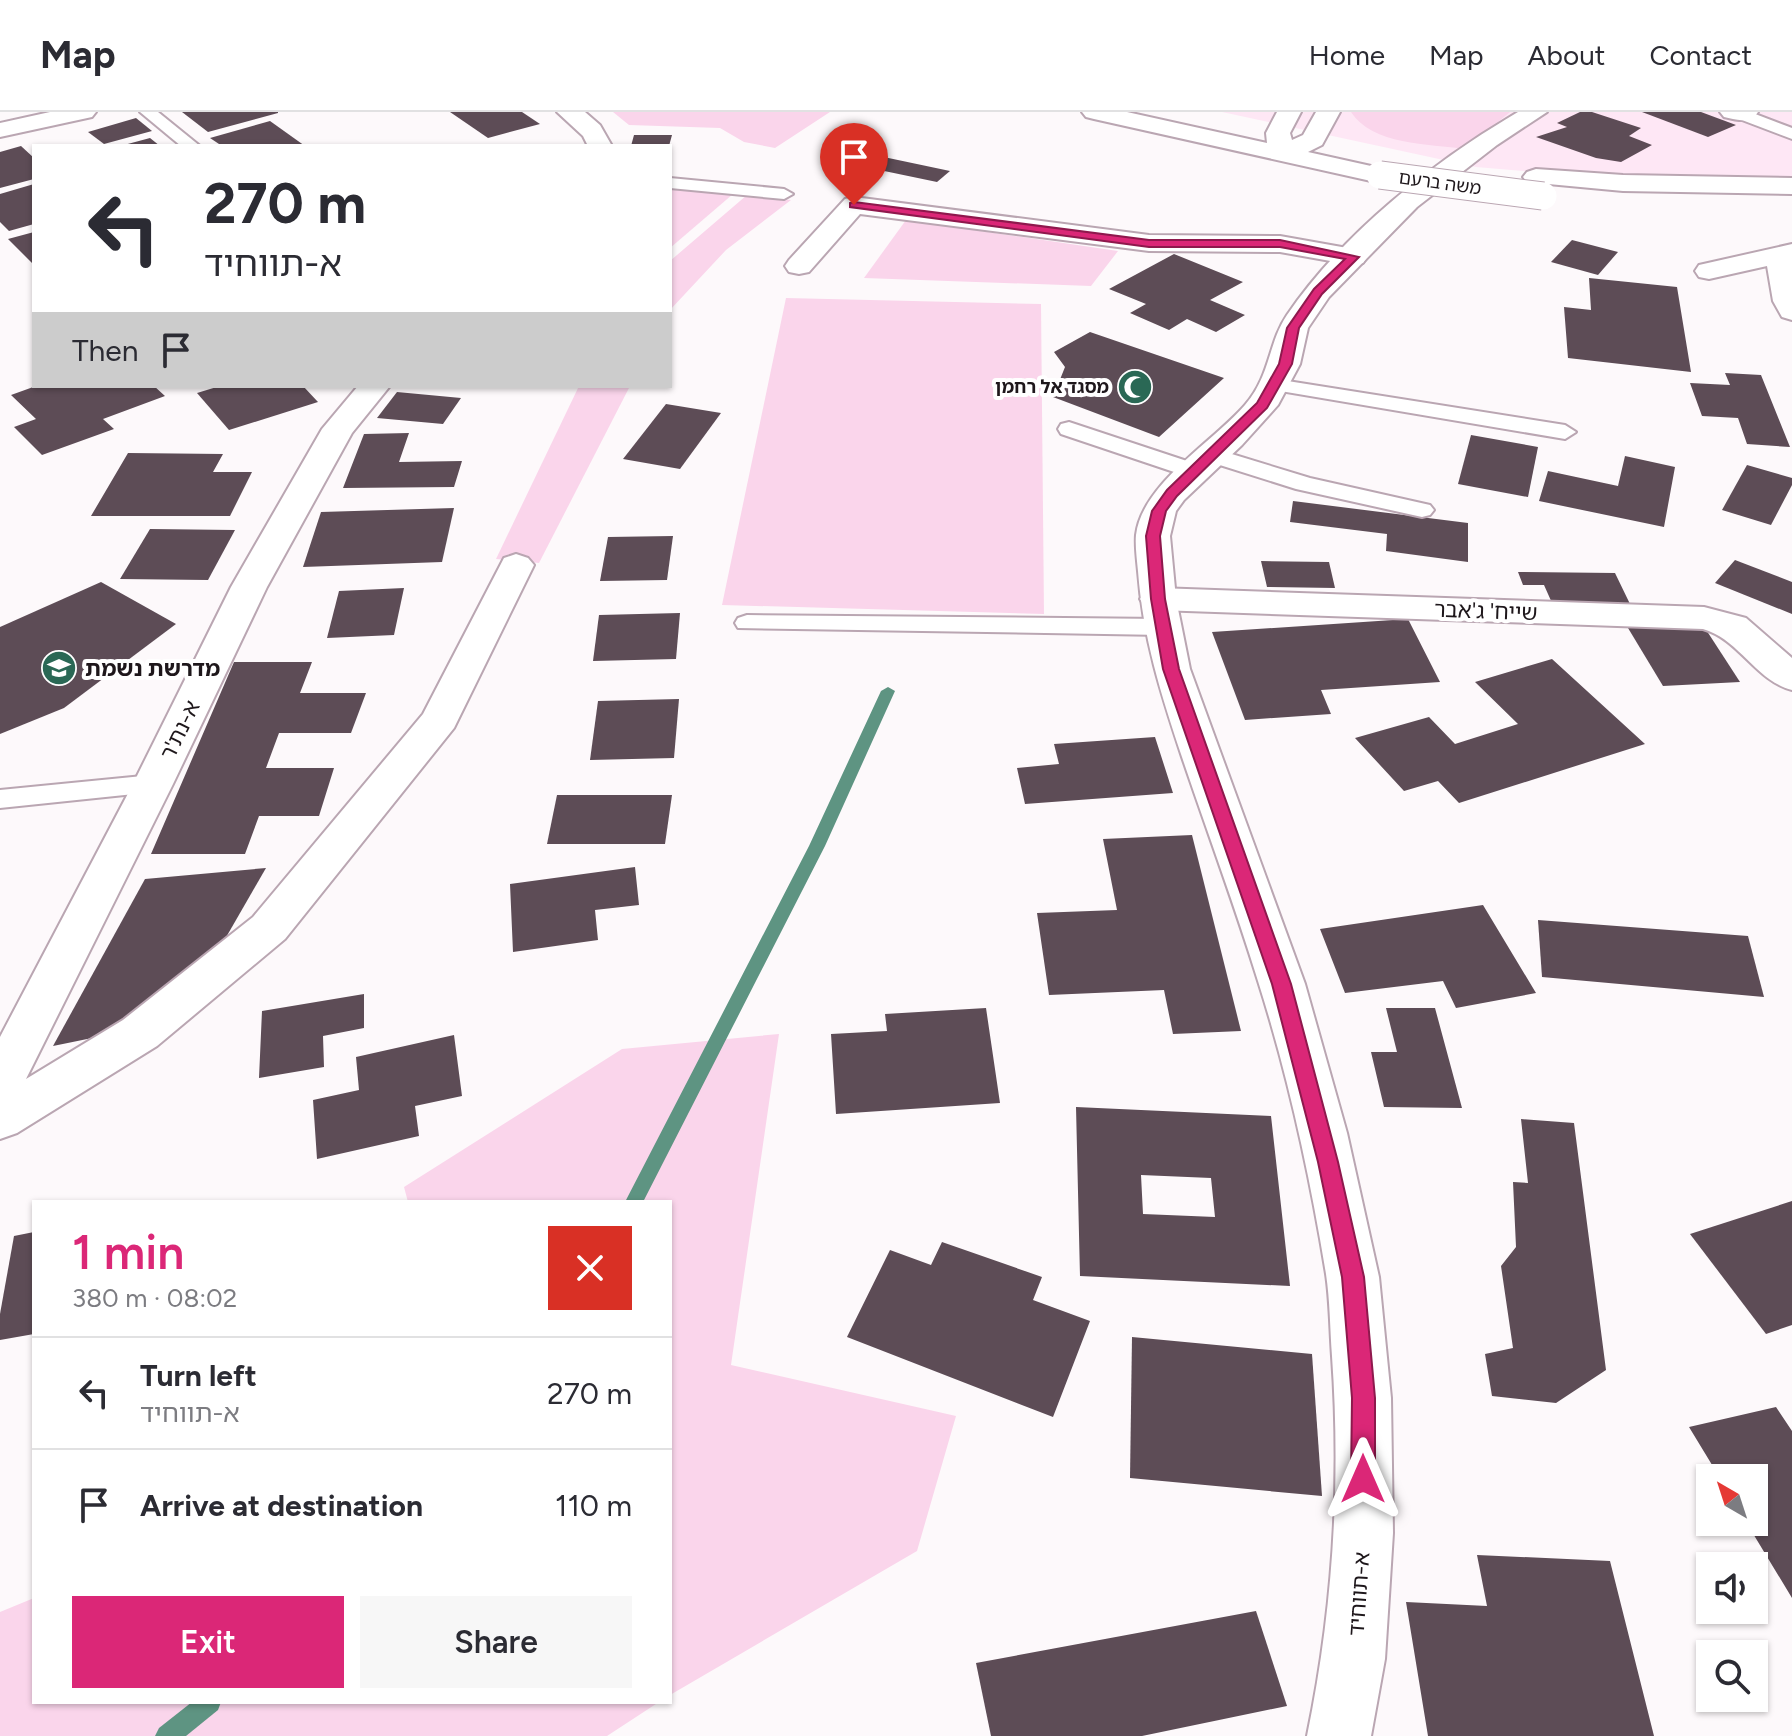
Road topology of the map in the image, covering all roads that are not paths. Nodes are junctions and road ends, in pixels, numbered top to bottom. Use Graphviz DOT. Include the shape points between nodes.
graph roads {
  1 [pos="84,112"];
  2 [pos="148,112"];
  3 [pos="569,112"];
  4 [pos="1094,112"];
  5 [pos="1184,112"];
  6 [pos="1328,112"];
  7 [pos="1535,112"];
  8 [pos="1740,113"];
  9 [pos="0,130"];
  10 [pos="1283,133"];
  11 [pos="1792,134"];
  12 [pos="1313,140"];
  13 [pos="189,144"];
  14 [pos="599,144"];
  15 [pos="1388,166"];
  16 [pos="672,183"];
  17 [pos="1792,186"];
  18 [pos="1540,187"];
  19 [pos="784,194"];
  20 [pos="1792,202"];
  21 [pos="1785,253"];
  22 [pos="1353,257"];
  23 [pos="799,266"];
  24 [pos="1709,271"];
  25 [pos="1792,311"];
  26 [pos="1275,385"];
  27 [pos="373,388"];
  28 [pos="1069,429"];
  29 [pos="1565,432"];
  30 [pos="1203,463"];
  31 [pos="1422,510"];
  32 [pos="516,565"];
  33 [pos="1160,613"];
  34 [pos="747,623"];
  35 [pos="1792,678"];
  36 [pos="153,784"];
  37 [pos="0,799"];
  38 [pos="0,1083"];
  39 [pos="0,1119"];
  40 [pos="1339,1736"];
  1 -- 9 [label="street"];
  2 -- 13 [label="lane"];
  3 -- 14 [label="street" via="585,123"];
  4 -- 10 [label="street, משה ברעם"];
  5 -- 10 [label="street, משה ברעם"];
  6 -- 12 [label="street"];
  7 -- 22 [label="street, א-תווחיד" via="1488,140 1408,201"];
  8 -- 11 [label="lane"];
  10 -- 12 [label="street"];
  10 -- 15 [label="street, משה ברעם"];
  12 -- 15 [label="street, משה ברעם"];
  15 -- 18 [label="street, משה ברעם, bridge"];
  16 -- 19 [label="lane"];
  17 -- 18 [label="street, משה ברעם"];
  18 -- 20 [label="street, משה ברעם" via="1676,203"];
  21 -- 24 [label="street"];
  21 -- 25 [label="street"];
  22 -- 23 [label="street" via="1280,244 1149,243 854,205"];
  22 -- 26 [label="street, א-תווחיד" via="1318,291 1293,328"];
  26 -- 29 [label="lane"];
  26 -- 30 [label="street, א-תווחיד" via="1262,405"];
  27 -- 36 [label="street, א-נת'ר" via="338,429 249,587"];
  28 -- 30 [label="lane"];
  30 -- 31 [label="lane"];
  30 -- 33 [label="street, א-תווחיד" via="1159,511 1153,536"];
  32 -- 39 [label="street" via="440,719 269,928 140,1033"];
  33 -- 34 [label="lane"];
  33 -- 35 [label="street, שייח' ג'אבר" via="1704,618 1733,626"];
  33 -- 40 [label="street, א-תווחיד" via="1171,669 1282,984 1353,1277 1363,1398 1364,1533 1354,1659"];
  36 -- 37 [label="lane"];
  36 -- 38 [label="street, א-נת'ר"];
}
